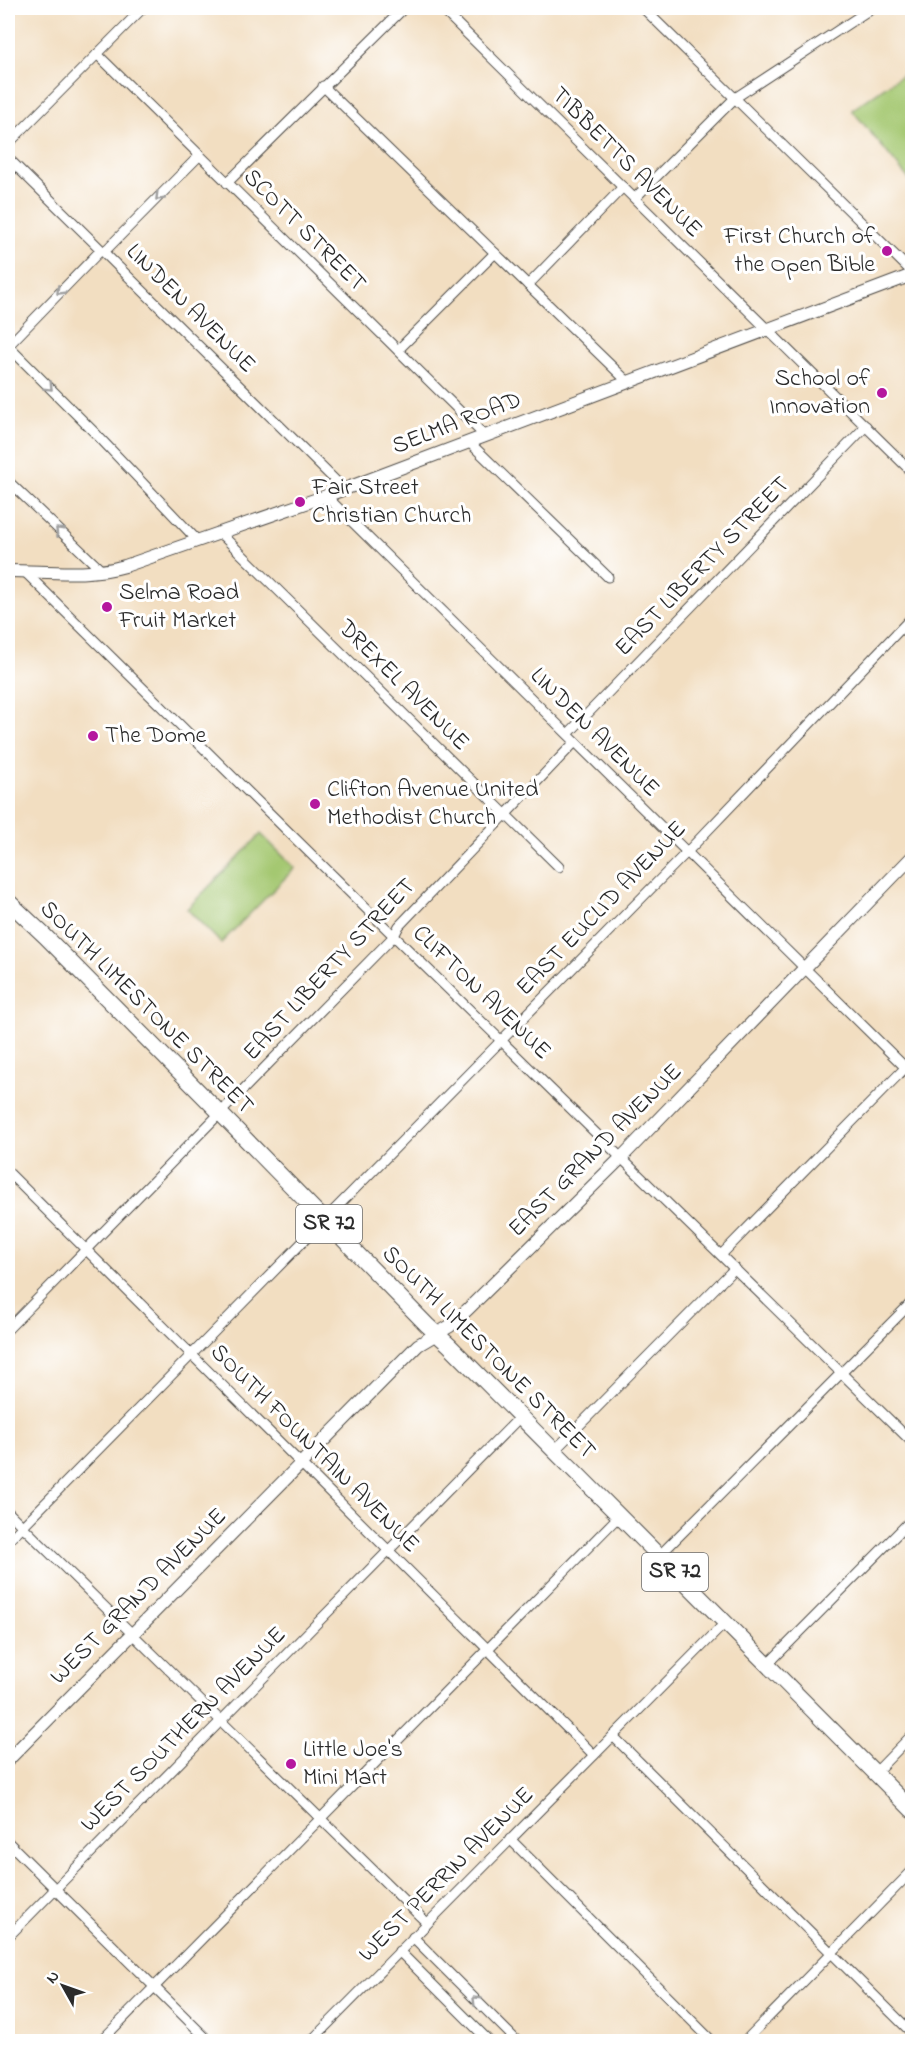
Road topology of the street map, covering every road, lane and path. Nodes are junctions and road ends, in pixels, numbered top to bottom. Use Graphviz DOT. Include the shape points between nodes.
graph roads {
  1 [pos="143,8"];
  2 [pos="404,8"];
  3 [pos="441,8"];
  4 [pos="643,8"];
  5 [pos="872,8"];
  6 [pos="97,54"];
  7 [pos="323,86"];
  8 [pos="735,98"];
  9 [pos="8,144"];
  10 [pos="200,155"];
  11 [pos="8,158"];
  12 [pos="228,183"];
  13 [pos="623,187"];
  14 [pos="635,198"];
  15 [pos="103,251"];
  16 [pos="495,253"];
  17 [pos="912,273"];
  18 [pos="528,285"];
  19 [pos="767,329"];
  20 [pos="8,346"];
  21 [pos="398,350"];
  22 [pos="628,382"];
  23 [pos="866,426"];
  24 [pos="485,436"];
  25 [pos="470,442"];
  26 [pos="912,472"];
  27 [pos="8,481"];
  28 [pos="344,489"];
  29 [pos="326,496"];
  30 [pos="220,532"];
  31 [pos="197,540"];
  32 [pos="8,571"];
  33 [pos="24,571"];
  34 [pos="102,572"];
  35 [pos="608,577"];
  36 [pos="912,617"];
  37 [pos="568,734"];
  38 [pos="575,742"];
  39 [pos="506,815"];
  40 [pos="687,852"];
  41 [pos="912,857"];
  42 [pos="559,867"];
  43 [pos="8,901"];
  44 [pos="394,936"];
  45 [pos="805,968"];
  46 [pos="501,1040"];
  47 [pos="909,1070"];
  48 [pos="220,1113"];
  49 [pos="621,1158"];
  50 [pos="8,1172"];
  51 [pos="325,1220"];
  52 [pos="86,1250"];
  53 [pos="721,1255"];
  54 [pos="735,1268"];
  55 [pos="912,1302"];
  56 [pos="8,1329"];
  57 [pos="436,1334"];
  58 [pos="191,1355"];
  59 [pos="842,1373"];
  60 [pos="520,1417"];
  61 [pos="912,1442"];
  62 [pos="554,1451"];
  63 [pos="301,1464"];
  64 [pos="8,1512"];
  65 [pos="619,1516"];
  66 [pos="912,1519"];
  67 [pos="22,1526"];
  68 [pos="8,1541"];
  69 [pos="388,1550"];
  70 [pos="659,1557"];
  71 [pos="725,1623"];
  72 [pos="132,1634"];
  73 [pos="488,1648"];
  74 [pos="767,1665"];
  75 [pos="220,1720"];
  76 [pos="912,1735"];
  77 [pos="613,1736"];
  78 [pos="594,1755"];
  79 [pos="8,1760"];
  80 [pos="874,1773"];
  81 [pos="912,1810"];
  82 [pos="320,1818"];
  83 [pos="510,1839"];
  84 [pos="8,1842"];
  85 [pos="912,1870"];
  86 [pos="55,1889"];
  87 [pos="427,1923"];
  88 [pos="8,1937"];
  89 [pos="413,1937"];
  90 [pos="399,1951"];
  91 [pos="832,1953"];
  92 [pos="154,1987"];
  93 [pos="912,2033"];
  94 [pos="100,2042"];
  95 [pos="210,2042"];
  96 [pos="310,2042"];
  97 [pos="490,2042"];
  98 [pos="518,2042"];
  99 [pos="713,2042"];
  100 [pos="744,2042"];
  1 -- 6 [label="street"];
  2 -- 7 [label="street"];
  3 -- 13 [label="street, TIBBETTS AVENUE"];
  4 -- 8 [label="street"];
  5 -- 8 [label="street"];
  6 -- 9 [label="street"];
  6 -- 10 [label="street, SCOTT STREET"];
  7 -- 12 [label="street"];
  7 -- 16 [label="street"];
  8 -- 14 [label="street"];
  8 -- 17 [label="street"];
  10 -- 12 [label="street, SCOTT STREET"];
  10 -- 15 [label="street, one-way"];
  11 -- 15 [label="street, LINDEN AVENUE"];
  12 -- 21 [label="street, SCOTT STREET"];
  13 -- 14 [label="street, TIBBETTS AVENUE"];
  13 -- 18 [label="street"];
  14 -- 19 [label="street, TIBBETTS AVENUE"];
  15 -- 20 [label="street, one-way"];
  15 -- 28 [label="street, LINDEN AVENUE"];
  16 -- 18 [label="street"];
  16 -- 21 [label="street"];
  17 -- 19 [label="street, SELMA ROAD"];
  18 -- 22 [label="street"];
  19 -- 22 [label="street, SELMA ROAD"];
  19 -- 23 [label="street, TIBBETTS AVENUE"];
  20 -- 31 [label="street, one-way"];
  21 -- 24 [label="street, SCOTT STREET"];
  22 -- 24 [label="street, SELMA ROAD"];
  23 -- 26 [label="street, TIBBETTS AVENUE"];
  23 -- 37 [label="street, EAST LIBERTY STREET"];
  24 -- 25 [label="street, SELMA ROAD"];
  25 -- 28 [label="street, SELMA ROAD"];
  25 -- 35 [label="street"];
  34 -- 27 [label="street, one-way"];
  28 -- 29 [label="street, SELMA ROAD"];
  29 -- 30 [label="street, SELMA ROAD"];
  29 -- 37 [label="street, LINDEN AVENUE"];
  30 -- 31 [label="street, SELMA ROAD"];
  30 -- 39 [label="street, DREXEL AVENUE"];
  31 -- 34 [label="street, SELMA ROAD"];
  32 -- 33 [label="street, SELMA ROAD"];
  33 -- 34 [label="street, SELMA ROAD"];
  33 -- 44 [label="street, CLIFTON AVENUE"];
  36 -- 40 [label="street, EAST EUCLID AVENUE"];
  37 -- 38 [label="street, LINDEN AVENUE"];
  38 -- 39 [label="street, EAST LIBERTY STREET"];
  38 -- 40 [label="street, LINDEN AVENUE"];
  39 -- 42 [label="street, DREXEL AVENUE"];
  39 -- 44 [label="street, EAST LIBERTY STREET" via="399,926"];
  40 -- 45 [label="street, LINDEN AVENUE"];
  40 -- 46 [label="street, EAST EUCLID AVENUE"];
  41 -- 45 [label="street, EAST GRAND AVENUE"];
  43 -- 48 [label="main road, SOUTH LIMESTONE STREET / SR 72"];
  44 -- 46 [label="street, CLIFTON AVENUE"];
  44 -- 48 [label="street, EAST LIBERTY STREET"];
  45 -- 47 [label="street, LINDEN AVENUE"];
  45 -- 49 [label="street, EAST GRAND AVENUE"];
  46 -- 49 [label="street, CLIFTON AVENUE"];
  46 -- 51 [label="street, EAST EUCLID AVENUE"];
  47 -- 53 [label="street"];
  48 -- 51 [label="main road, SOUTH LIMESTONE STREET / SR 72"];
  48 -- 52 [label="street, EAST LIBERTY STREET"];
  49 -- 53 [label="street, CLIFTON AVENUE"];
  49 -- 57 [label="street, EAST GRAND AVENUE" via="468,1310"];
  50 -- 52 [label="street, SOUTH FOUNTAIN AVENUE"];
  51 -- 57 [label="main road, SOUTH LIMESTONE STREET / SR 72"];
  51 -- 58 [label="street, EAST EUCLID AVENUE"];
  52 -- 56 [label="street, EAST LIBERTY STREET"];
  52 -- 58 [label="street, SOUTH FOUNTAIN AVENUE"];
  53 -- 54 [label="street, CLIFTON AVENUE"];
  54 -- 59 [label="street, CLIFTON AVENUE"];
  54 -- 62 [label="street"];
  55 -- 59 [label="street"];
  57 -- 60 [label="main road, SOUTH LIMESTONE STREET / SR 72"];
  57 -- 63 [label="street, EAST GRAND AVENUE" via="418,1345"];
  58 -- 63 [label="street, SOUTH FOUNTAIN AVENUE"];
  58 -- 67 [label="street, EAST EUCLID AVENUE"];
  59 -- 61 [label="street, CLIFTON AVENUE"];
  59 -- 70 [label="street"];
  60 -- 62 [label="main road, SOUTH LIMESTONE STREET / SR 72"];
  60 -- 69 [label="street, WEST SOUTHERN AVENUE"];
  62 -- 65 [label="main road, SOUTH LIMESTONE STREET / SR 72"];
  63 -- 69 [label="street, SOUTH FOUNTAIN AVENUE"];
  63 -- 72 [label="street, WEST GRAND AVENUE"];
  64 -- 67 [label="street"];
  65 -- 70 [label="main road, SOUTH LIMESTONE STREET / SR 72"];
  65 -- 73 [label="street"];
  66 -- 74 [label="street"];
  67 -- 68 [label="street, EAST EUCLID AVENUE"];
  67 -- 72 [label="street"];
  69 -- 73 [label="street, SOUTH FOUNTAIN AVENUE"];
  69 -- 75 [label="street, WEST SOUTHERN AVENUE"];
  70 -- 71 [label="main road, SOUTH LIMESTONE STREET / SR 72"];
  71 -- 74 [label="main road, SOUTH LIMESTONE STREET / SR 72"];
  71 -- 77 [label="street, WEST PERRIN AVENUE"];
  72 -- 75 [label="street"];
  72 -- 79 [label="street, WEST GRAND AVENUE"];
  73 -- 78 [label="street, SOUTH FOUNTAIN AVENUE"];
  73 -- 82 [label="street"];
  74 -- 80 [label="main road, SOUTH LIMESTONE STREET / SR 72"];
  75 -- 82 [label="street"];
  75 -- 86 [label="street, WEST SOUTHERN AVENUE"];
  76 -- 80 [label="street"];
  77 -- 78 [label="street, WEST PERRIN AVENUE"];
  77 -- 91 [label="street"];
  78 -- 83 [label="street, WEST PERRIN AVENUE"];
  80 -- 81 [label="main road, SOUTH LIMESTONE STREET / SR 72"];
  82 -- 87 [label="street"];
  82 -- 92 [label="street"];
  83 -- 87 [label="street, WEST PERRIN AVENUE"];
  83 -- 99 [label="street"];
  84 -- 86 [label="street"];
  85 -- 91 [label="street"];
  86 -- 88 [label="street, WEST SOUTHERN AVENUE"];
  86 -- 92 [label="street"];
  87 -- 89 [label="street, WEST PERRIN AVENUE"];
  89 -- 90 [label="street, WEST PERRIN AVENUE"];
  98 -- 89 [label="street, one-way"];
  90 -- 96 [label="street, WEST PERRIN AVENUE"];
  90 -- 97 [label="street"];
  91 -- 93 [label="street"];
  91 -- 100 [label="street"];
  92 -- 94 [label="street"];
  92 -- 95 [label="street"];
}
